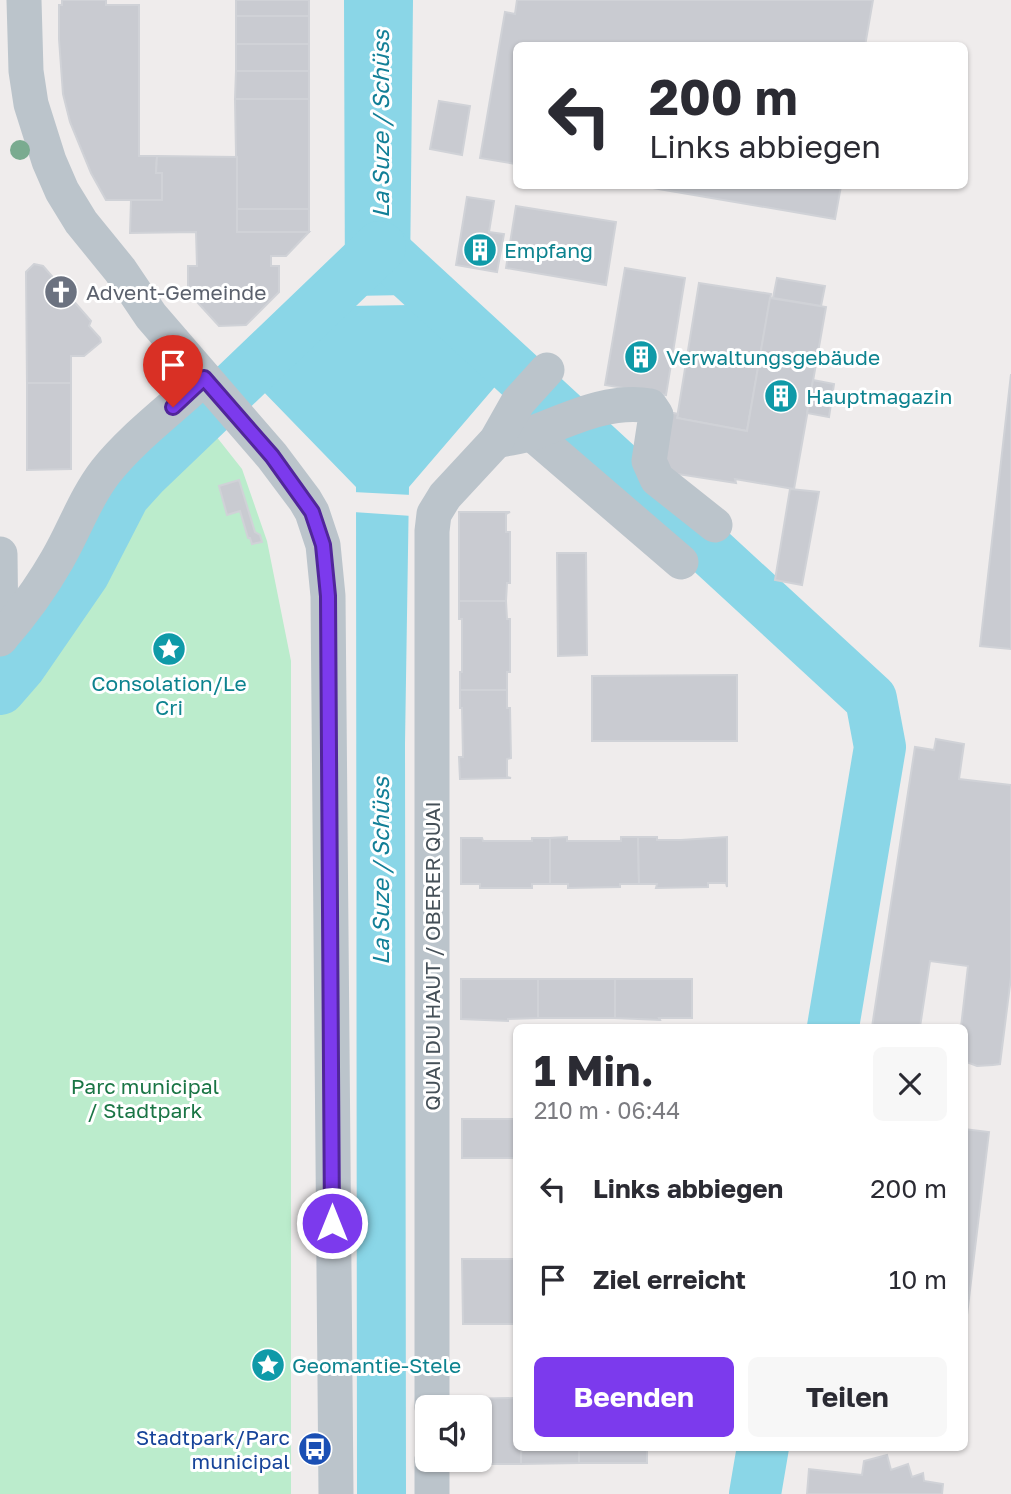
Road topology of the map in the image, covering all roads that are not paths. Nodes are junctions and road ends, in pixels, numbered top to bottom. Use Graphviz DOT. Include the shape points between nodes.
graph roads {
  1 [pos="24,0"];
  2 [pos="216,393"];
  3 [pos="536,403"];
  4 [pos="715,525"];
  5 [pos="0,554"];
  6 [pos="681,562"];
  7 [pos="0,638"];
  8 [pos="432,1395"];
  9 [pos="432,1472"];
  10 [pos="335,1494"];
  11 [pos="432,1494"];
  1 -- 2 [label="street" via="32,104 62,191 151,316"];
  2 -- 7 [label="street" via="125,450 107,470 56,561"];
  2 -- 10 [label="street" via="272,456 312,512 327,577"];
  3 -- 4 [label="street" via="581,414 612,406 650,406 656,415 649,461 657,479"];
  3 -- 6 [label="street"];
  3 -- 8 [label="street, QUAI DU HAUT / OBERER QUAI" via="448,492 438,507 432,531"];
  5 -- 7 [label="street"];
  9 -- 11 [label="street"];
}
